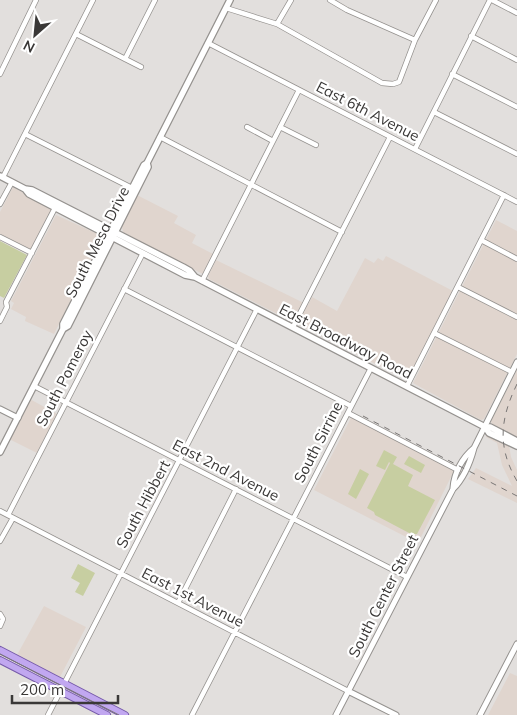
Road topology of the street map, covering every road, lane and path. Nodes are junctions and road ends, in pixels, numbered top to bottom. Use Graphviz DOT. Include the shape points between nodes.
graph roads {
  1 [pos="36,0"];
  2 [pos="93,0"];
  3 [pos="155,0"];
  4 [pos="230,0"];
  5 [pos="291,0"];
  6 [pos="330,0"];
  7 [pos="436,0"];
  8 [pos="491,0"];
  9 [pos="226,8"];
  10 [pos="517,13"];
  11 [pos="276,24"];
  12 [pos="76,34"];
  13 [pos="471,36"];
  14 [pos="415,40"];
  15 [pos="208,43"];
  16 [pos="125,59"];
  17 [pos="517,60"];
  18 [pos="141,67"];
  19 [pos="0,74"];
  20 [pos="452,74"];
  21 [pos="299,90"];
  22 [pos="517,107"];
  23 [pos="434,112"];
  24 [pos="247,127"];
  25 [pos="280,127"];
  26 [pos="25,134"];
  27 [pos="160,136"];
  28 [pos="390,137"];
  29 [pos="273,141"];
  30 [pos="316,145"];
  31 [pos="414,149"];
  32 [pos="517,154"];
  33 [pos="147,163"];
  34 [pos="1,176"];
  35 [pos="12,182"];
  36 [pos="252,184"];
  37 [pos="132,188"];
  38 [pos="25,189"];
  39 [pos="504,195"];
  40 [pos="517,202"];
  41 [pos="0,204"];
  42 [pos="55,208"];
  43 [pos="342,232"];
  44 [pos="112,234"];
  45 [pos="0,237"];
  46 [pos="481,240"];
  47 [pos="32,253"];
  48 [pos="143,253"];
  49 [pos="517,259"];
  50 [pos="195,277"];
  51 [pos="202,281"];
  52 [pos="458,287"];
  53 [pos="124,289"];
  54 [pos="0,299"];
  55 [pos="6,302"];
  56 [pos="257,309"];
  57 [pos="517,317"];
  58 [pos="0,321"];
  59 [pos="293,327"];
  60 [pos="434,333"];
  61 [pos="237,348"];
  62 [pos="517,362"];
  63 [pos="371,368"];
  64 [pos="512,372"];
  65 [pos="34,386"];
  66 [pos="407,386"];
  67 [pos="66,402"];
  68 [pos="351,406"];
  69 [pos="0,409"];
  70 [pos="348,413"];
  71 [pos="18,418"];
  72 [pos="485,427"];
  73 [pos="517,442"];
  74 [pos="517,446"];
  75 [pos="1,447"];
  76 [pos="474,448"];
  77 [pos="180,460"];
  78 [pos="458,470"];
  79 [pos="236,489"];
  80 [pos="452,489"];
  81 [pos="0,511"];
  82 [pos="10,516"];
  83 [pos="293,518"];
  84 [pos="0,541"];
  85 [pos="120,574"];
  86 [pos="407,576"];
  87 [pos="178,603"];
  88 [pos="0,614"];
  89 [pos="0,626"];
  90 [pos="235,632"];
  91 [pos="517,644"];
  92 [pos="0,650"];
  93 [pos="0,660"];
  94 [pos="64,684"];
  95 [pos="60,690"];
  96 [pos="348,691"];
  97 [pos="48,715"];
  98 [pos="107,715"];
  99 [pos="125,715"];
  100 [pos="192,715"];
  101 [pos="336,715"];
  102 [pos="396,715"];
  103 [pos="480,715"];
  1 -- 19 [label="street"];
  2 -- 12 [label="street"];
  3 -- 16 [label="street"];
  4 -- 9 [label="main road, South Mesa Drive"];
  5 -- 11 [label="street"];
  6 -- 14 [label="street"];
  7 -- 14 [label="street"];
  8 -- 10 [label="street"];
  8 -- 13 [label="street"];
  9 -- 11 [label="street"];
  9 -- 15 [label="main road, South Mesa Drive"];
  11 -- 14 [label="street" via="382,83 399,82"];
  12 -- 16 [label="street"];
  12 -- 26 [label="street"];
  13 -- 17 [label="street"];
  13 -- 20 [label="street"];
  15 -- 21 [label="street, East 6th Avenue"];
  15 -- 27 [label="main road, South Mesa Drive"];
  16 -- 18 [label="street"];
  20 -- 22 [label="street"];
  20 -- 23 [label="street"];
  21 -- 25 [label="street"];
  21 -- 28 [label="street, East 6th Avenue"];
  23 -- 31 [label="street"];
  23 -- 32 [label="street"];
  24 -- 29 [label="street"];
  25 -- 29 [label="street"];
  25 -- 30 [label="street"];
  26 -- 34 [label="street"];
  26 -- 37 [label="street"];
  27 -- 33 [label="main road, South Mesa Drive"];
  27 -- 36 [label="street"];
  28 -- 31 [label="street, East 6th Avenue"];
  28 -- 43 [label="street"];
  29 -- 36 [label="street"];
  31 -- 39 [label="street, East 6th Avenue"];
  33 -- 37 [label="main road, South Mesa Drive"];
  33 -- 44 [label="main road, South Mesa Drive" via="148,168"];
  34 -- 35 [label="main road, East Broadway Road"];
  35 -- 38 [label="main road, East Broadway Road"];
  35 -- 41 [label="street"];
  36 -- 43 [label="street"];
  36 -- 51 [label="street"];
  37 -- 44 [label="main road, South Mesa Drive"];
  38 -- 42 [label="main road, East Broadway Road"];
  38 -- 44 [label="main road, East Broadway Road"];
  39 -- 40 [label="street, East 6th Avenue"];
  39 -- 46 [label="street"];
  42 -- 44 [label="main road, East Broadway Road"];
  42 -- 47 [label="street"];
  43 -- 59 [label="street"];
  44 -- 48 [label="main road, East Broadway Road"];
  44 -- 50 [label="main road, East Broadway Road" via="190,271"];
  44 -- 65 [label="main road, South Mesa Drive" via="63,324"];
  45 -- 47 [label="street"];
  46 -- 49 [label="street"];
  46 -- 52 [label="street"];
  47 -- 55 [label="street"];
  48 -- 50 [label="main road, East Broadway Road"];
  48 -- 53 [label="street, South Pomeroy"];
  50 -- 51 [label="main road, East Broadway Road"];
  51 -- 56 [label="main road, East Broadway Road"];
  52 -- 57 [label="street"];
  52 -- 60 [label="street"];
  53 -- 61 [label="street"];
  53 -- 67 [label="street, South Pomeroy"];
  54 -- 55 [label="street"];
  55 -- 58 [label="street"];
  56 -- 59 [label="main road, East Broadway Road"];
  56 -- 61 [label="street, South Hibbert"];
  59 -- 63 [label="main road, East Broadway Road"];
  60 -- 64 [label="street"];
  60 -- 66 [label="street"];
  61 -- 68 [label="street"];
  61 -- 77 [label="street, South Hibbert"];
  62 -- 64 [label="street, South Center Street"];
  63 -- 66 [label="main road, East Broadway Road"];
  63 -- 68 [label="street, South Sirrine"];
  64 -- 72 [label="street, South Center Street"];
  65 -- 67 [label="street, East 2nd Avenue"];
  65 -- 71 [label="main road, South Mesa Drive"];
  66 -- 72 [label="main road, East Broadway Road"];
  67 -- 77 [label="street, East 2nd Avenue"];
  67 -- 82 [label="street, South Pomeroy"];
  68 -- 70 [label="street, South Sirrine"];
  69 -- 71 [label="street"];
  70 -- 78 [label="street"];
  70 -- 83 [label="street, South Sirrine"];
  71 -- 75 [label="main road, South Mesa Drive"];
  72 -- 73 [label="main road"];
  72 -- 74 [label="main road"];
  72 -- 76 [label="street, South Center Street"];
  76 -- 78 [label="street, South Center Street"];
  76 -- 80 [label="street, South Center Street" via="466,469"];
  77 -- 79 [label="street, East 2nd Avenue"];
  77 -- 85 [label="street, South Hibbert"];
  78 -- 80 [label="street, South Center Street"];
  79 -- 83 [label="street, East 2nd Avenue"];
  79 -- 87 [label="street"];
  80 -- 86 [label="street, South Center Street"];
  81 -- 82 [label="street, East 1st Avenue"];
  82 -- 84 [label="street, South Pomeroy"];
  82 -- 85 [label="street, East 1st Avenue"];
  83 -- 86 [label="street, East 2nd Avenue"];
  83 -- 90 [label="street, South Sirrine"];
  85 -- 87 [label="street, East 1st Avenue"];
  85 -- 94 [label="street, South Hibbert"];
  86 -- 96 [label="street, South Center Street"];
  87 -- 90 [label="street, East 1st Avenue"];
  88 -- 89 [label="street" via="3,619"];
  90 -- 96 [label="street, East 1st Avenue"];
  90 -- 100 [label="street, South Sirrine"];
  91 -- 103 [label="street"];
  92 -- 94 [label="main road"];
  93 -- 95 [label="main road"];
  94 -- 95 [label="street, South Hibbert"];
  94 -- 99 [label="main road"];
  95 -- 97 [label="street, South Hibbert"];
  95 -- 98 [label="main road"];
  96 -- 101 [label="street, South Center Street"];
  96 -- 102 [label="street"];
}
